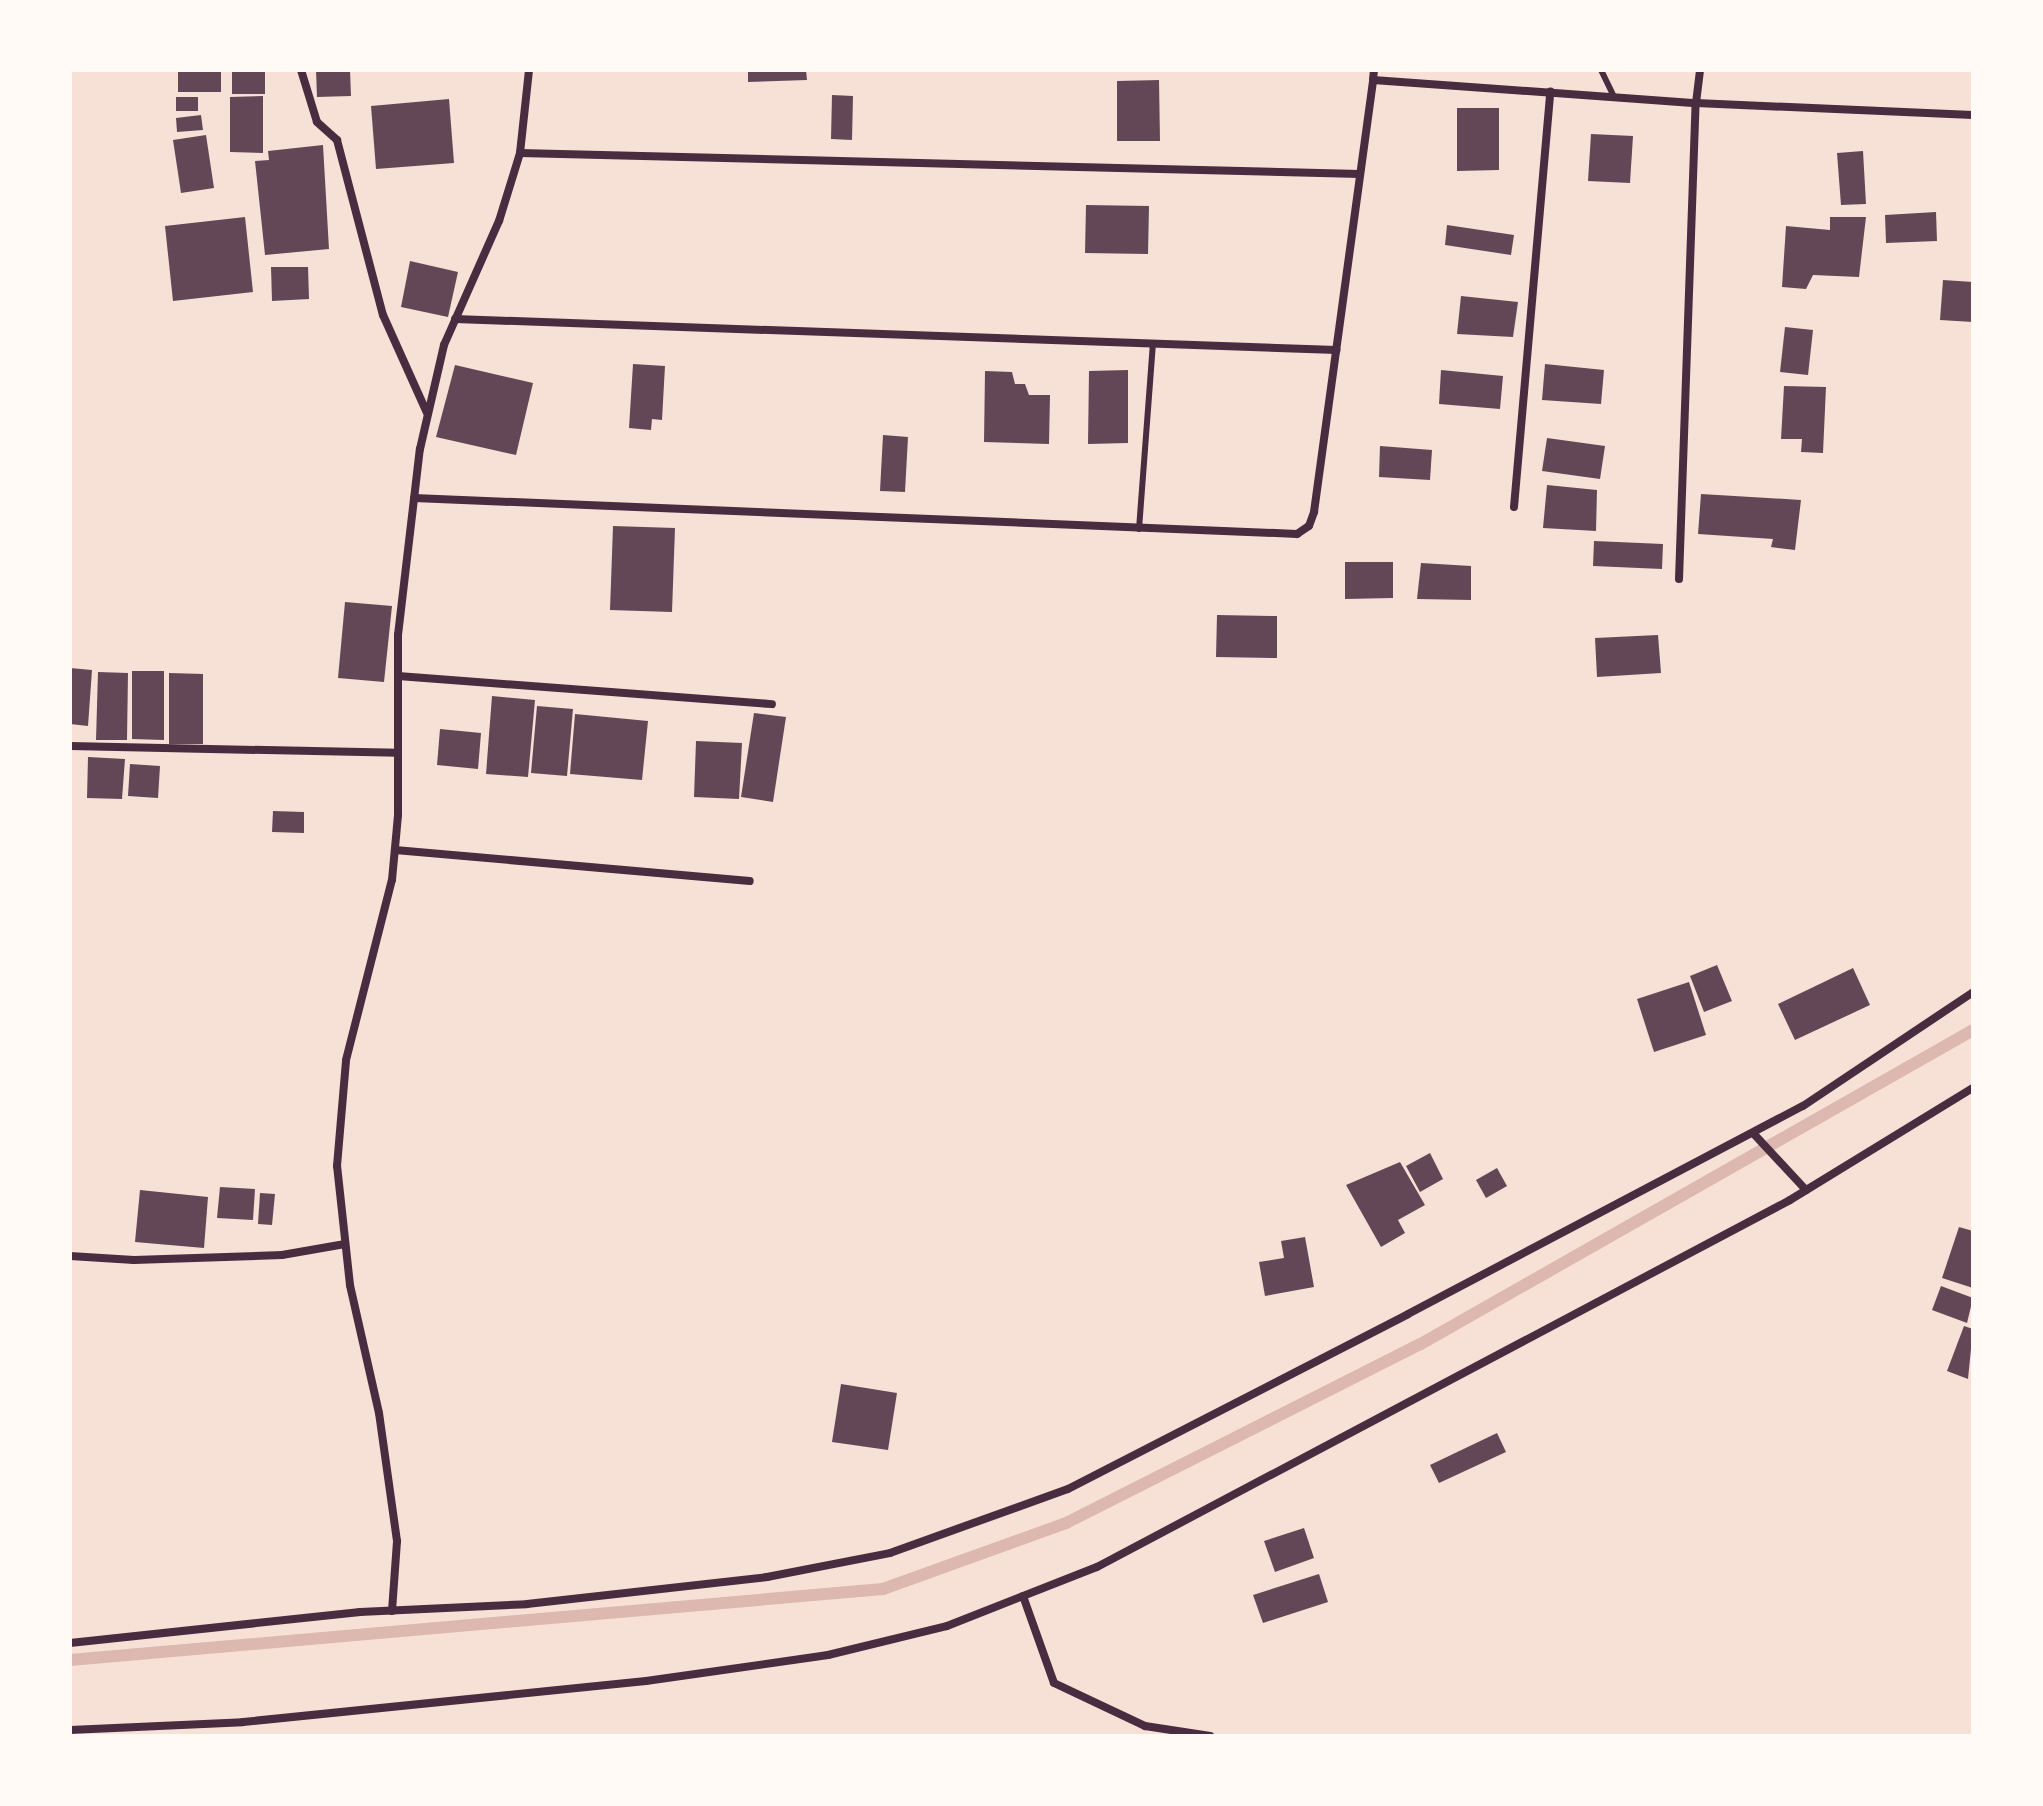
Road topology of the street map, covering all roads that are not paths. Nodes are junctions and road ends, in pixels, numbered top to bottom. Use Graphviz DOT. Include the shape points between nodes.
graph roads {
  1 [pos="301,70"];
  2 [pos="529,70"];
  3 [pos="1601,70"];
  4 [pos="1700,70"];
  5 [pos="1373,75"];
  6 [pos="1550,92"];
  7 [pos="1614,97"];
  8 [pos="1696,103"];
  9 [pos="1973,115"];
  10 [pos="520,153"];
  11 [pos="1360,174"];
  12 [pos="455,319"];
  13 [pos="1153,344"];
  14 [pos="1336,350"];
  15 [pos="428,415"];
  16 [pos="414,498"];
  17 [pos="1514,507"];
  18 [pos="1139,529"];
  19 [pos="1679,579"];
  20 [pos="398,676"];
  21 [pos="772,704"];
  22 [pos="70,746"];
  23 [pos="398,753"];
  24 [pos="395,850"];
  25 [pos="750,881"];
  26 [pos="1973,992"];
  27 [pos="1973,1088"];
  28 [pos="1756,1136"];
  29 [pos="1803,1187"];
  30 [pos="345,1244"];
  31 [pos="70,1256"];
  32 [pos="1023,1596"];
  33 [pos="392,1611"];
  34 [pos="70,1643"];
  35 [pos="70,1730"];
  36 [pos="1210,1736"];
  1 -- 15 [label="street" via="317,122 337,140 383,315"];
  2 -- 10 [label="street"];
  3 -- 7 [label="lane"];
  4 -- 8 [label="street"];
  5 -- 6 [label="street"];
  5 -- 11 [label="street"];
  6 -- 7 [label="street"];
  6 -- 17 [label="street"];
  7 -- 8 [label="street"];
  8 -- 9 [label="street"];
  8 -- 19 [label="street"];
  10 -- 11 [label="street"];
  10 -- 12 [label="street" via="499,221"];
  11 -- 14 [label="street"];
  12 -- 13 [label="street"];
  12 -- 15 [label="street"];
  13 -- 14 [label="street"];
  13 -- 18 [label="lane"];
  14 -- 18 [label="street" via="1309,526 1281,536"];
  15 -- 16 [label="street"];
  16 -- 18 [label="street"];
  16 -- 20 [label="street"];
  20 -- 21 [label="street"];
  20 -- 23 [label="street"];
  22 -- 23 [label="street"];
  23 -- 24 [label="street"];
  24 -- 25 [label="street"];
  24 -- 30 [label="street" via="346,1060 337,1166"];
  26 -- 28 [label="street"];
  27 -- 29 [label="street"];
  28 -- 29 [label="street"];
  28 -- 33 [label="street" via="1068,1489 890,1553 752,1578 527,1604"];
  29 -- 32 [label="street" via="1097,1567"];
  30 -- 31 [label="street" via="282,1255 134,1260"];
  30 -- 33 [label="street" via="397,1541"];
  32 -- 35 [label="street" via="947,1626 828,1655 661,1679 243,1722"];
  32 -- 36 [label="street" via="1054,1683 1145,1726"];
  33 -- 34 [label="street"];
}
